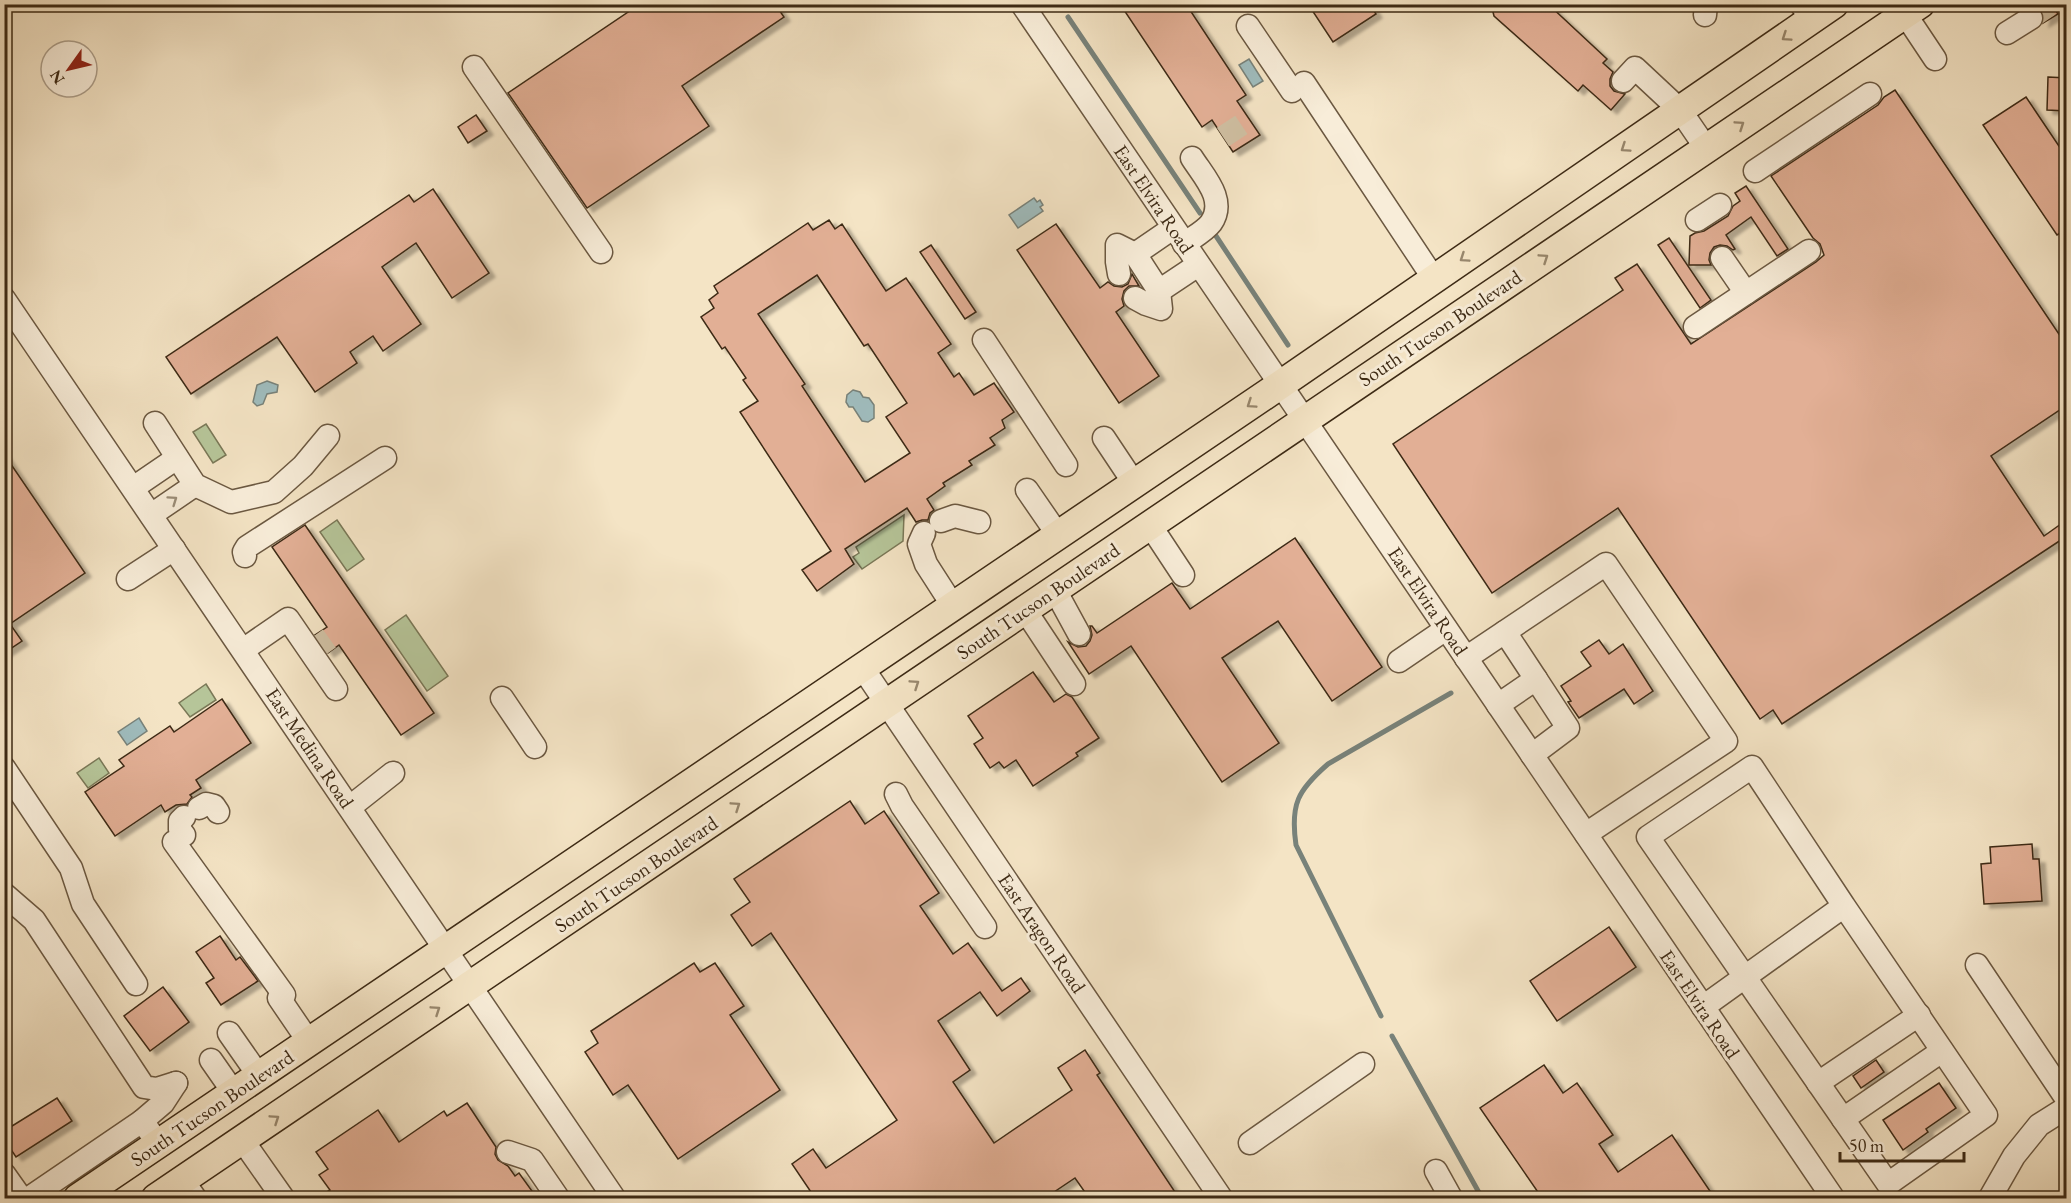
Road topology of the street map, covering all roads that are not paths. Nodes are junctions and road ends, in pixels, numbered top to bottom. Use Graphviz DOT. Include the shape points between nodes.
graph roads {
  1 [pos="1022,4"];
  2 [pos="1816,9"];
  3 [pos="1912,10"];
  4 [pos="2031,18"];
  5 [pos="1248,26"];
  6 [pos="2007,33"];
  7 [pos="1935,59"];
  8 [pos="474,67"];
  9 [pos="1623,81"];
  10 [pos="1870,94"];
  11 [pos="1680,110"];
  12 [pos="1706,148"];
  13 [pos="1192,158"];
  14 [pos="1755,171"];
  15 [pos="1720,204"];
  16 [pos="1697,220"];
  17 [pos="1179,236"];
  18 [pos="1809,251"];
  19 [pos="601,252"];
  20 [pos="1135,254"];
  21 [pos="1722,258"];
  22 [pos="1198,265"];
  23 [pos="1119,274"];
  24 [pos="1434,279"];
  25 [pos="1159,291"];
  26 [pos="1746,293"];
  27 [pos="1136,298"];
  28 [pos="4,299"];
  29 [pos="1695,327"];
  30 [pos="984,340"];
  31 [pos="1280,385"];
  32 [pos="1305,420"];
  33 [pos="155,423"];
  34 [pos="328,436"];
  35 [pos="1104,438"];
  36 [pos="177,458"];
  37 [pos="385,458"];
  38 [pos="1066,465"];
  39 [pos="1134,483"];
  40 [pos="195,485"];
  41 [pos="133,488"];
  42 [pos="1027,490"];
  43 [pos="151,515"];
  44 [pos="979,522"];
  45 [pos="1150,525"];
  46 [pos="1058,535"];
  47 [pos="174,549"];
  48 [pos="245,556"];
  49 [pos="1183,576"];
  50 [pos="128,579"];
  51 [pos="1055,590"];
  52 [pos="952,606"];
  53 [pos="1025,610"];
  54 [pos="1446,629"];
  55 [pos="1504,632"];
  56 [pos="1079,634"];
  57 [pos="312,640"];
  58 [pos="243,650"];
  59 [pos="1466,658"];
  60 [pos="1399,661"];
  61 [pos="862,667"];
  62 [pos="1536,679"];
  63 [pos="1074,684"];
  64 [pos="502,699"];
  65 [pos="887,704"];
  66 [pos="1498,705"];
  67 [pos="535,747"];
  68 [pos="1532,755"];
  69 [pos="4,768"];
  70 [pos="393,773"];
  71 [pos="896,794"];
  72 [pos="350,807"];
  73 [pos="192,823"];
  74 [pos="1586,834"];
  75 [pos="4,894"];
  76 [pos="1844,906"];
  77 [pos="985,927"];
  78 [pos="446,950"];
  79 [pos="1977,965"];
  80 [pos="1744,977"];
  81 [pos="136,984"];
  82 [pos="471,987"];
  83 [pos="1703,1007"];
  84 [pos="1918,1015"];
  85 [pos="229,1033"];
  86 [pos="309,1042"];
  87 [pos="1942,1051"];
  88 [pos="211,1060"];
  89 [pos="1363,1064"];
  90 [pos="259,1076"];
  91 [pos="1818,1083"];
  92 [pos="234,1094"];
  93 [pos="2067,1098"];
  94 [pos="2067,1108"];
  95 [pos="1843,1119"];
  96 [pos="142,1121"];
  97 [pos="243,1141"];
  98 [pos="1250,1143"];
  99 [pos="158,1144"];
  100 [pos="508,1152"];
  101 [pos="1436,1171"];
  102 [pos="4,1174"];
  103 [pos="81,1185"];
  104 [pos="189,1190"];
  105 [pos="21,1198"];
  106 [pos="30,1198"];
  107 [pos="156,1198"];
  108 [pos="282,1198"];
  109 [pos="558,1198"];
  110 [pos="613,1198"];
  111 [pos="1221,1198"];
  112 [pos="1451,1198"];
  113 [pos="1833,1198"];
  114 [pos="1990,1198"];
  1 -- 17 [label="street, East Elvira Road"];
  2 -- 11 [label="main road, South Tucson Boulevard, one-way"];
  3 -- 7 [label="street"];
  12 -- 3 [label="main road, South Tucson Boulevard, one-way"];
  4 -- 6 [label="street"];
  5 -- 24 [label="street" via="1298,87"];
  8 -- 19 [label="street"];
  9 -- 11 [label="street" via="1635,68"];
  10 -- 14 [label="street"];
  11 -- 12 [label="street"];
  11 -- 24 [label="main road, South Tucson Boulevard, one-way"];
  32 -- 12 [label="main road, South Tucson Boulevard, one-way"];
  13 -- 17 [label="street" via="1215,193 1217,208 1210,223"];
  15 -- 16 [label="street"];
  17 -- 20 [label="street"];
  17 -- 22 [label="street, East Elvira Road"];
  18 -- 26 [label="street"];
  20 -- 23 [label="street" via="1117,245"];
  20 -- 25 [label="street"];
  21 -- 26 [label="street"];
  22 -- 25 [label="street"];
  22 -- 31 [label="street, East Elvira Road"];
  24 -- 31 [label="main road, South Tucson Boulevard"];
  25 -- 27 [label="street" via="1161,309"];
  26 -- 29 [label="street"];
  28 -- 41 [label="street, East Medina Road"];
  30 -- 38 [label="street"];
  31 -- 32 [label="street, East Elvira Road"];
  31 -- 39 [label="main road, South Tucson Boulevard, one-way"];
  32 -- 45 [label="main road, South Tucson Boulevard"];
  32 -- 54 [label="street, East Elvira Road"];
  33 -- 36 [label="street"];
  34 -- 40 [label="street" via="274,492 231,502"];
  35 -- 39 [label="street"];
  36 -- 40 [label="street"];
  36 -- 41 [label="street"];
  37 -- 48 [label="street" via="247,547"];
  39 -- 46 [label="main road, South Tucson Boulevard"];
  43 -- 40 [label="street, one-way"];
  41 -- 43 [label="street, East Medina Road"];
  42 -- 46 [label="street"];
  43 -- 47 [label="street, East Medina Road"];
  44 -- 52 [label="street" via="955,516 932,527 919,544 926,564"];
  45 -- 49 [label="street"];
  45 -- 51 [label="main road, South Tucson Boulevard"];
  46 -- 52 [label="main road, South Tucson Boulevard"];
  47 -- 50 [label="street"];
  47 -- 58 [label="street, East Medina Road"];
  51 -- 53 [label="main road, South Tucson Boulevard"];
  51 -- 56 [label="street"];
  52 -- 61 [label="main road, South Tucson Boulevard"];
  53 -- 63 [label="street"];
  65 -- 53 [label="main road, South Tucson Boulevard, one-way"];
  54 -- 59 [label="street, East Elvira Road"];
  54 -- 60 [label="street"];
  55 -- 59 [label="street"];
  55 -- 62 [label="street"];
  55 -- 74 [label="street" via="1606,564 1726,741"];
  57 -- 58 [label="street" via="288,619"];
  58 -- 72 [label="street, East Medina Road"];
  59 -- 66 [label="street, East Elvira Road"];
  61 -- 65 [label="street, East Aragon Road"];
  61 -- 78 [label="main road, South Tucson Boulevard"];
  62 -- 66 [label="street"];
  62 -- 68 [label="street" via="1568,728"];
  64 -- 67 [label="street"];
  82 -- 65 [label="main road, South Tucson Boulevard, one-way"];
  65 -- 111 [label="street, East Aragon Road"];
  66 -- 68 [label="street, East Elvira Road"];
  68 -- 74 [label="street, East Elvira Road"];
  69 -- 81 [label="street" via="71,868 83,904"];
  70 -- 72 [label="street"];
  71 -- 77 [label="street"];
  72 -- 78 [label="street, East Medina Road"];
  73 -- 86 [label="street"];
  74 -- 83 [label="street, East Elvira Road"];
  75 -- 96 [label="street" via="33,920 144,1087 158,1089 176,1083 164,1103"];
  76 -- 80 [label="street"];
  76 -- 80 [label="street" via="1752,767 1648,837"];
  76 -- 84 [label="street"];
  78 -- 82 [label="street, East Medina Road"];
  78 -- 86 [label="main road, South Tucson Boulevard"];
  79 -- 93 [label="street"];
  80 -- 83 [label="street"];
  80 -- 91 [label="street"];
  97 -- 82 [label="main road, South Tucson Boulevard, one-way"];
  82 -- 110 [label="street, East Medina Road"];
  83 -- 113 [label="street, East Elvira Road"];
  84 -- 87 [label="street"];
  84 -- 91 [label="street"];
  85 -- 90 [label="street"];
  86 -- 90 [label="main road, South Tucson Boulevard"];
  87 -- 95 [label="street"];
  87 -- 95 [label="street" via="1986,1115 1888,1184"];
  88 -- 92 [label="street"];
  89 -- 98 [label="street"];
  90 -- 92 [label="main road, South Tucson Boulevard"];
  91 -- 95 [label="street"];
  92 -- 99 [label="main road, South Tucson Boulevard"];
  94 -- 114 [label="street" via="2039,1125 2014,1156"];
  96 -- 99 [label="street"];
  96 -- 103 [label="street"];
  97 -- 104 [label="main road, South Tucson Boulevard"];
  97 -- 108 [label="street"];
  99 -- 103 [label="main road, South Tucson Boulevard"];
  100 -- 109 [label="street" via="532,1160"];
  101 -- 112 [label="street"];
  102 -- 105 [label="street"];
  103 -- 106 [label="street"];
  104 -- 107 [label="main road, South Tucson Boulevard"];
}
